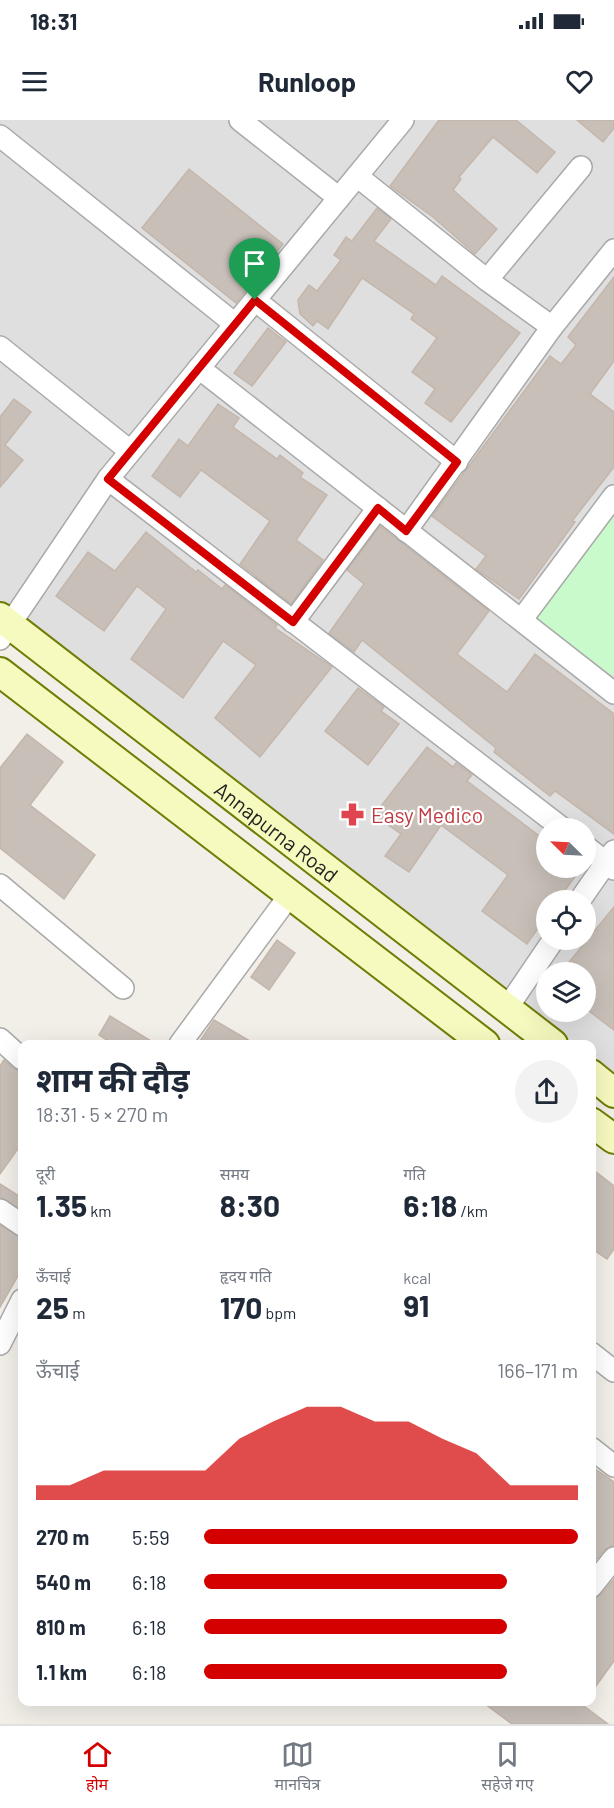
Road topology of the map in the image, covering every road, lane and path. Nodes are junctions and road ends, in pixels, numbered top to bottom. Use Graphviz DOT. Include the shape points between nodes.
graph roads {
  1 [pos="403,120"];
  2 [pos="248,122"];
  3 [pos="0,136"];
  4 [pos="581,167"];
  5 [pos="357,176"];
  6 [pos="339,198"];
  7 [pos="614,250"];
  8 [pos="487,280"];
  9 [pos="255,300"];
  10 [pos="235,324"];
  11 [pos="552,327"];
  12 [pos="0,347"];
  13 [pos="199,368"];
  14 [pos="130,451"];
  15 [pos="457,462"];
  16 [pos="108,479"];
  17 [pos="614,496"];
  18 [pos="378,508"];
  19 [pos="406,531"];
  20 [pos="522,619"];
  21 [pos="293,622"];
  22 [pos="3,628"];
  23 [pos="0,672"];
  24 [pos="614,693"];
  25 [pos="549,818"];
  26 [pos="596,852"];
  27 [pos="611,861"];
  28 [pos="0,885"];
  29 [pos="588,890"];
  30 [pos="289,896"];
  31 [pos="547,950"];
  32 [pos="123,988"];
  33 [pos="507,1008"];
  34 [pos="0,1039"];
  35 [pos="183,1040"];
  36 [pos="480,1040"];
  37 [pos="548,1040"];
  38 [pos="18,1055"];
  39 [pos="596,1078"];
  40 [pos="614,1093"];
  41 [pos="596,1126"];
  42 [pos="614,1139"];
  43 [pos="0,1210"];
  44 [pos="18,1222"];
  45 [pos="18,1308"];
  46 [pos="0,1344"];
  47 [pos="596,1357"];
  48 [pos="614,1371"];
  49 [pos="596,1452"];
  50 [pos="614,1466"];
  51 [pos="614,1558"];
  52 [pos="596,1581"];
  1 -- 5 [label="street"];
  2 -- 6 [label="street"];
  3 -- 10 [label="street"];
  4 -- 8 [label="street"];
  5 -- 6 [label="street"];
  5 -- 8 [label="street"];
  6 -- 9 [label="street"];
  7 -- 11 [label="street"];
  8 -- 11 [label="street"];
  9 -- 10 [label="street"];
  9 -- 15 [label="street"];
  10 -- 13 [label="street"];
  11 -- 15 [label="street"];
  12 -- 14 [label="street"];
  13 -- 14 [label="street"];
  13 -- 18 [label="street"];
  14 -- 16 [label="street"];
  15 -- 19 [label="street"];
  16 -- 21 [label="street"];
  16 -- 22 [label="street"];
  17 -- 20 [label="street"];
  18 -- 19 [label="street"];
  18 -- 21 [label="street"];
  19 -- 20 [label="street"];
  20 -- 24 [label="street"];
  21 -- 25 [label="street"];
  22 -- 33 [label="main road, Annapurna Road"];
  23 -- 30 [label="main road"];
  26 -- 27 [label="street"];
  27 -- 29 [label="street"];
  28 -- 32 [label="street"];
  30 -- 35 [label="street"];
  30 -- 36 [label="main road"];
  31 -- 33 [label="street"];
  33 -- 37 [label="main road, Annapurna Road"];
  34 -- 38 [label="street"];
  39 -- 40 [label="main road"];
  41 -- 42 [label="main road"];
  43 -- 44 [label="street"];
  45 -- 46 [label="street"];
  47 -- 48 [label="street"];
  49 -- 50 [label="street"];
  51 -- 52 [label="street"];
}
